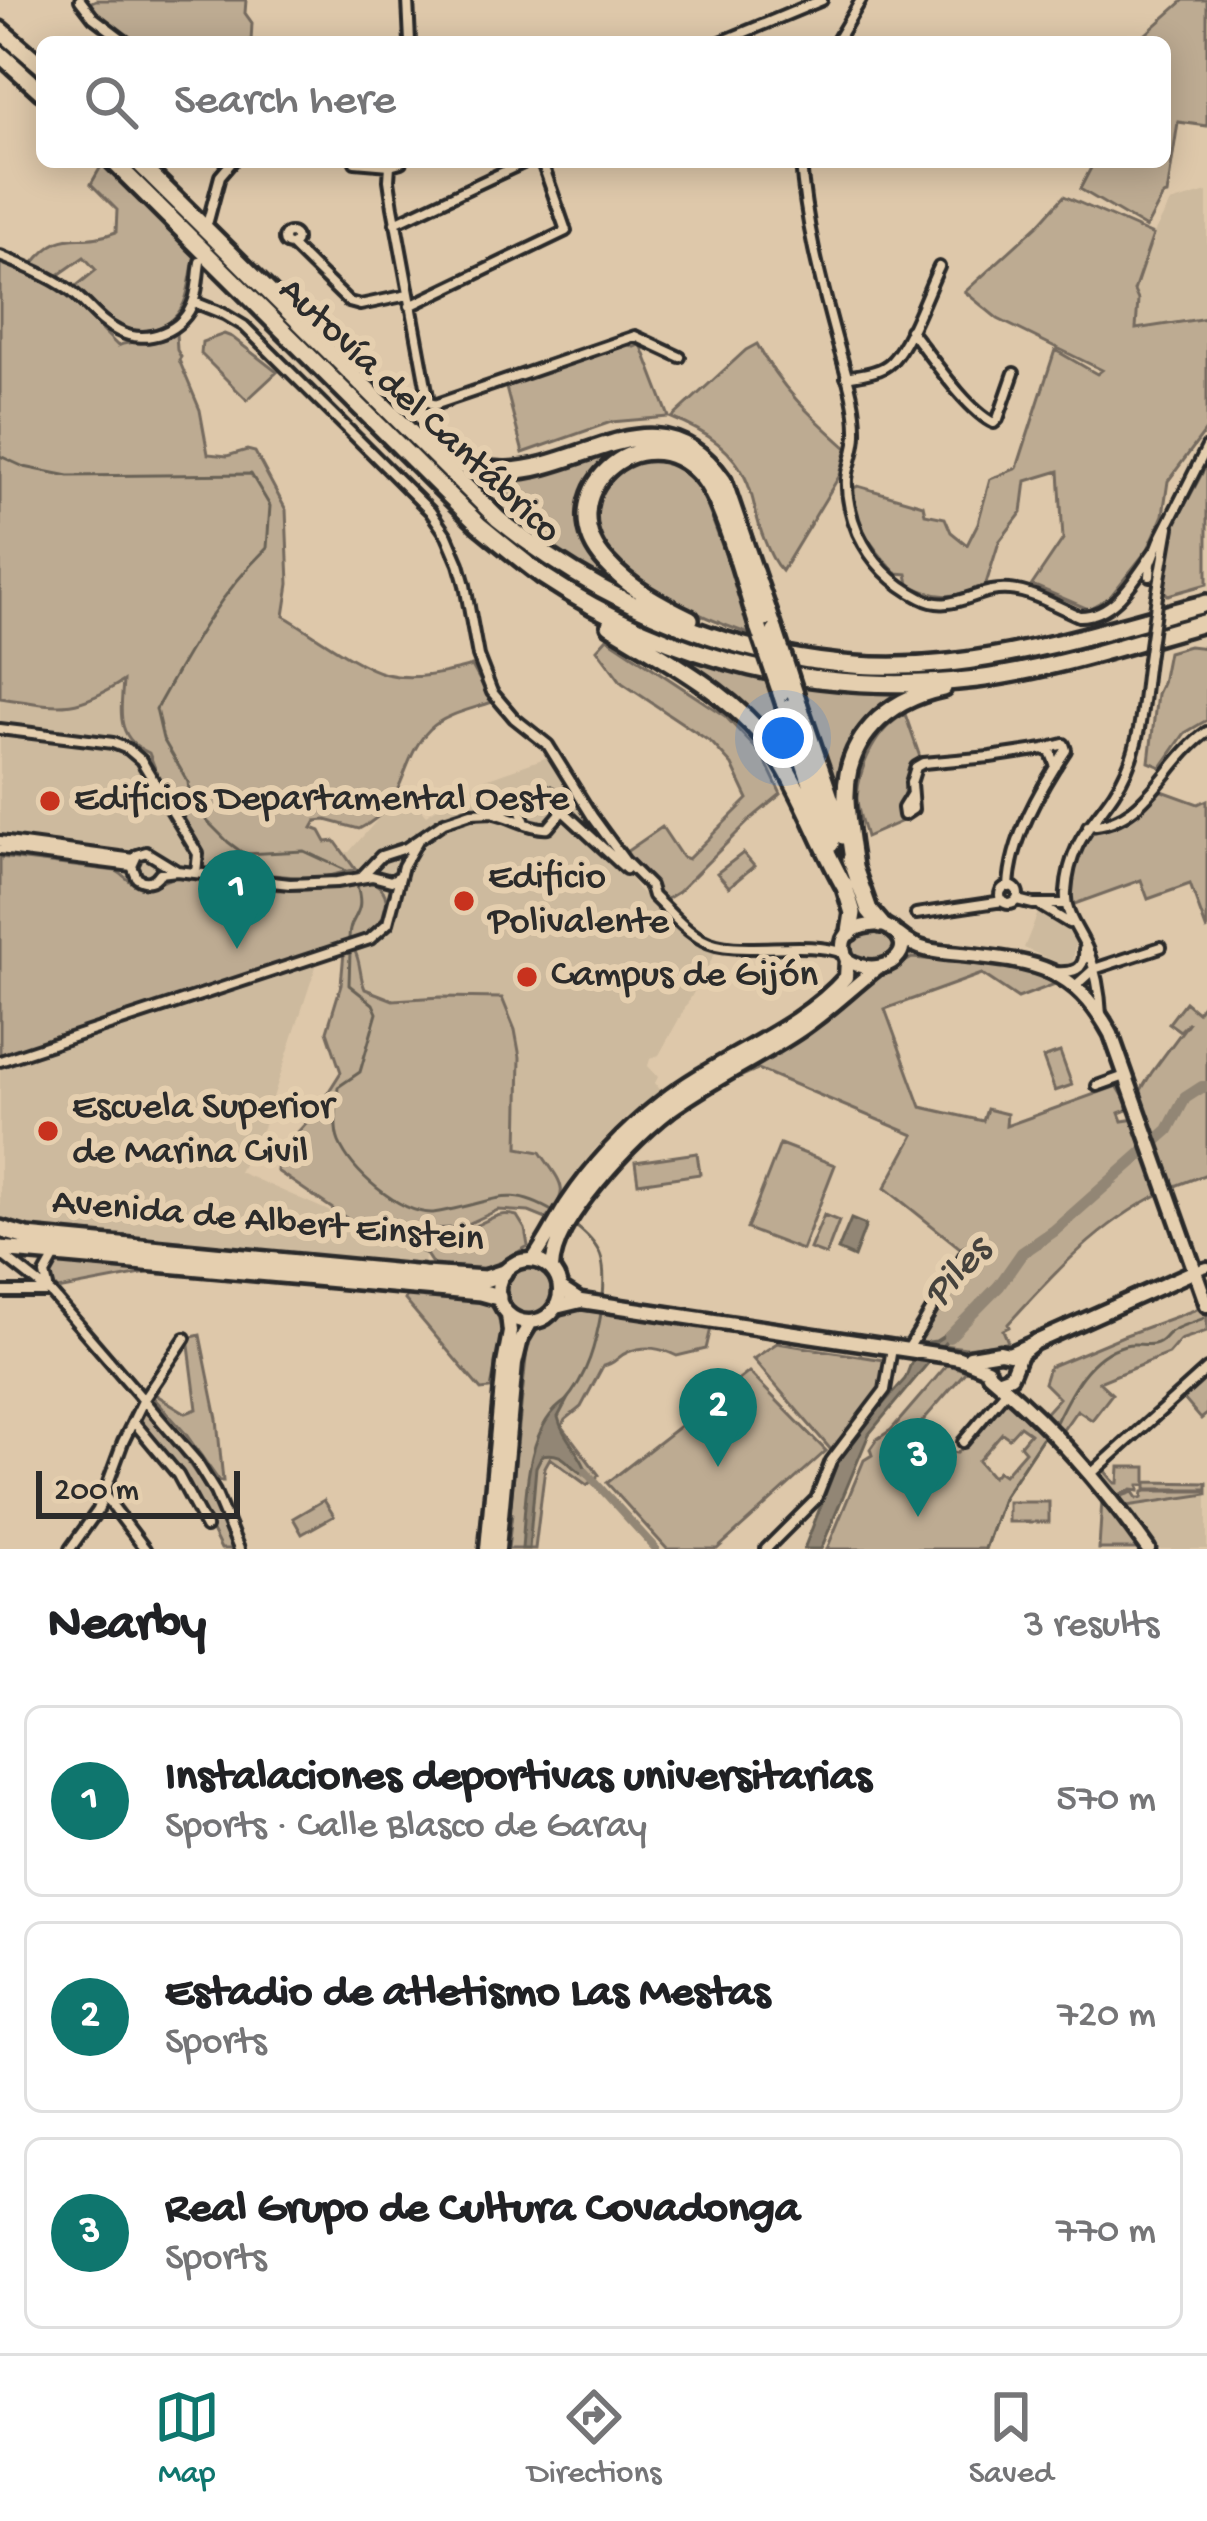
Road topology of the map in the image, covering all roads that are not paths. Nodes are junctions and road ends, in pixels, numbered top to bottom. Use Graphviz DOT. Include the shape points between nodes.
graph roads {
  1 [pos="80,0"];
  2 [pos="408,0"];
  3 [pos="822,0"];
  4 [pos="861,0"];
  5 [pos="0,30"];
  6 [pos="118,36"];
  7 [pos="410,36"];
  8 [pos="735,36"];
  9 [pos="840,36"];
  10 [pos="0,54"];
  11 [pos="36,61"];
  12 [pos="36,87"];
  13 [pos="119,168"];
  14 [pos="144,168"];
  15 [pos="227,168"];
  16 [pos="395,168"];
  17 [pos="513,168"];
  18 [pos="544,168"];
  19 [pos="802,168"];
  20 [pos="208,221"];
  21 [pos="395,223"];
  22 [pos="291,245"];
  23 [pos="0,256"];
  24 [pos="200,262"];
  25 [pos="939,267"];
  26 [pos="269,293"];
  27 [pos="409,301"];
  28 [pos="194,302"];
  29 [pos="910,330"];
  30 [pos="680,357"];
  31 [pos="1014,373"];
  32 [pos="846,377"];
  33 [pos="1207,447"];
  34 [pos="432,480"];
  35 [pos="1160,552"];
  36 [pos="1150,576"];
  37 [pos="1134,578"];
  38 [pos="1157,596"];
  39 [pos="1207,603"];
  40 [pos="1207,622"];
  41 [pos="767,630"];
  42 [pos="1120,646"];
  43 [pos="754,647"];
  44 [pos="788,695"];
  45 [pos="0,729"];
  46 [pos="1207,730"];
  47 [pos="1045,748"];
  48 [pos="1056,766"];
  49 [pos="911,796"];
  50 [pos="521,805"];
  51 [pos="494,812"];
  52 [pos="559,814"];
  53 [pos="524,820"];
  54 [pos="1086,826"];
  55 [pos="605,833"];
  56 [pos="418,840"];
  57 [pos="0,845"];
  58 [pos="609,852"];
  59 [pos="392,854"];
  60 [pos="133,862"];
  61 [pos="375,865"];
  62 [pos="854,867"];
  63 [pos="160,868"];
  64 [pos="401,871"];
  65 [pos="196,873"];
  66 [pos="360,877"];
  67 [pos="383,879"];
  68 [pos="1067,884"];
  69 [pos="1009,886"];
  70 [pos="846,889"];
  71 [pos="653,896"];
  72 [pos="1017,900"];
  73 [pos="1003,901"];
  74 [pos="393,904"];
  75 [pos="1033,904"];
  76 [pos="1066,906"];
  77 [pos="1049,910"];
  78 [pos="916,914"];
  79 [pos="881,925"];
  80 [pos="1075,927"];
  81 [pos="898,934"];
  82 [pos="1081,937"];
  83 [pos="846,946"];
  84 [pos="1161,946"];
  85 [pos="925,951"];
  86 [pos="1085,961"];
  87 [pos="894,962"];
  88 [pos="877,968"];
  89 [pos="1094,969"];
  90 [pos="1054,972"];
  91 [pos="1075,986"];
  92 [pos="1102,1016"];
  93 [pos="0,1061"];
  94 [pos="1126,1075"];
  95 [pos="1097,1086"];
  96 [pos="574,1204"];
  97 [pos="0,1232"];
  98 [pos="554,1236"];
  99 [pos="0,1251"];
  100 [pos="966,1253"];
  101 [pos="62,1254"];
  102 [pos="533,1260"];
  103 [pos="552,1269"];
  104 [pos="1201,1269"];
  105 [pos="503,1273"];
  106 [pos="560,1288"];
  107 [pos="0,1292"];
  108 [pos="52,1294"];
  109 [pos="498,1298"];
  110 [pos="583,1301"];
  111 [pos="1207,1305"];
  112 [pos="556,1307"];
  113 [pos="508,1314"];
  114 [pos="531,1322"];
  115 [pos="184,1338"];
  116 [pos="892,1348"];
  117 [pos="913,1351"];
  118 [pos="959,1358"];
  119 [pos="1008,1361"];
  120 [pos="1207,1369"];
  121 [pos="1003,1384"];
  122 [pos="144,1399"];
  123 [pos="133,1421"];
  124 [pos="964,1442"];
  125 [pos="1091,1474"];
  126 [pos="105,1496"];
  127 [pos="206,1527"];
  128 [pos="70,1549"];
  129 [pos="145,1549"];
  130 [pos="239,1549"];
  131 [pos="487,1549"];
  132 [pos="498,1549"];
  133 [pos="766,1549"];
  134 [pos="1148,1549"];
  1 -- 6 [label="street"];
  2 -- 7 [label="street"];
  3 -- 8 [label="street"];
  4 -- 9 [label="street"];
  5 -- 11 [label="highway"];
  10 -- 12 [label="highway"];
  13 -- 34 [label="highway, Autovía del Cantábrico"];
  14 -- 26 [label="highway, Autovía del Cantábrico"];
  15 -- 20 [label="street"];
  16 -- 21 [label="street"];
  17 -- 21 [label="street"];
  18 -- 27 [label="street" via="566,231"];
  19 -- 32 [label="street"];
  21 -- 27 [label="street"];
  22 -- 27 [label="street" via="354,304"];
  23 -- 28 [label="street" via="64,286 96,317 137,338 168,331"];
  24 -- 28 [label="street"];
  25 -- 29 [label="street"];
  26 -- 41 [label="highway" via="436,447 480,469 533,470 657,436 689,446 723,482"];
  26 -- 43 [label="highway, Autovía del Cantábrico" via="531,545 624,603"];
  27 -- 30 [label="street" via="434,405 634,336"];
  28 -- 55 [label="street" via="244,326 430,511 459,564 493,692 548,745"];
  29 -- 31 [label="street" via="989,422 998,419"];
  29 -- 32 [label="street" via="891,362"];
  32 -- 37 [label="street" via="856,431 848,502 871,556 898,583 932,603 1012,590 1091,616 1114,604"];
  33 -- 35 [label="street"];
  34 -- 42 [label="highway, Autovía del Cantábrico" via="524,562 599,609 682,647 763,671 931,682 1021,671"];
  34 -- 70 [label="highway" via="518,565 754,725"];
  35 -- 36 [label="street"];
  35 -- 37 [label="street"];
  35 -- 38 [label="street"];
  36 -- 37 [label="street"];
  36 -- 38 [label="street"];
  38 -- 54 [label="street, bridge" via="1129,766"];
  39 -- 43 [label="highway, Autovía del Cantábrico" via="1044,647 946,663 826,661"];
  40 -- 42 [label="highway, Autovía del Cantábrico"];
  41 -- 43 [label="highway" via="700,475 660,451 614,462 586,511 604,561 655,601"];
  41 -- 44 [label="highway, bridge"];
  42 -- 62 [label="highway" via="1030,674 921,693 877,718 847,779"];
  44 -- 62 [label="highway"];
  44 -- 70 [label="highway"];
  45 -- 65 [label="street" via="128,749 198,854"];
  46 -- 54 [label="street" via="1139,807"];
  47 -- 48 [label="street"];
  47 -- 48 [label="street" via="1065,745"];
  47 -- 49 [label="street" via="923,764"];
  48 -- 69 [label="street" via="1020,838"];
  50 -- 51 [label="street"];
  50 -- 52 [label="street" via="540,789 554,794"];
  50 -- 53 [label="street"];
  51 -- 53 [label="street"];
  51 -- 56 [label="street" via="455,818"];
  52 -- 53 [label="street" via="541,829"];
  52 -- 58 [label="street"];
  54 -- 68 [label="street"];
  55 -- 58 [label="street"];
  55 -- 71 [label="street"];
  56 -- 59 [label="street"];
  56 -- 64 [label="street"];
  57 -- 60 [label="street"];
  58 -- 71 [label="street"];
  59 -- 61 [label="street"];
  59 -- 64 [label="street"];
  60 -- 63 [label="street" via="151,853"];
  60 -- 63 [label="street" via="140,881 154,880"];
  61 -- 66 [label="street"];
  61 -- 67 [label="street"];
  62 -- 79 [label="highway"];
  63 -- 65 [label="street"];
  64 -- 67 [label="street"];
  64 -- 74 [label="street"];
  65 -- 66 [label="street" via="290,884"];
  66 -- 67 [label="street"];
  67 -- 74 [label="street"];
  68 -- 75 [label="street" via="1054,900"];
  68 -- 76 [label="street"];
  69 -- 72 [label="street"];
  69 -- 73 [label="street"];
  70 -- 83 [label="highway" via="853,913"];
  71 -- 83 [label="street" via="712,944"];
  72 -- 73 [label="street"];
  72 -- 75 [label="street"];
  73 -- 78 [label="street"];
  74 -- 93 [label="street" via="388,923 359,943"];
  75 -- 76 [label="street"];
  75 -- 77 [label="street"];
  76 -- 77 [label="street"];
  76 -- 80 [label="street"];
  77 -- 80 [label="street"];
  79 -- 81 [label="main road"];
  79 -- 83 [label="main road" via="864,925"];
  80 -- 82 [label="street"];
  81 -- 85 [label="main road"];
  81 -- 87 [label="main road" via="902,950"];
  82 -- 86 [label="street"];
  82 -- 89 [label="street"];
  83 -- 88 [label="main road" via="860,967"];
  83 -- 96 [label="main road" via="847,976 793,1022 664,1100 598,1163"];
  84 -- 89 [label="street"];
  85 -- 87 [label="main road"];
  85 -- 90 [label="main road"];
  86 -- 90 [label="street" via="1075,971"];
  86 -- 91 [label="street"];
  87 -- 88 [label="main road"];
  88 -- 96 [label="main road" via="799,1030 672,1108"];
  89 -- 91 [label="street"];
  89 -- 92 [label="street"];
  90 -- 91 [label="main road"];
  91 -- 92 [label="main road"];
  92 -- 94 [label="main road"];
  94 -- 95 [label="street"];
  94 -- 104 [label="main road"];
  96 -- 98 [label="main road"];
  97 -- 105 [label="highway, Avenida de Albert Einstein" via="470,1279"];
  98 -- 102 [label="main road"];
  98 -- 103 [label="main road"];
  99 -- 101 [label="highway, Avenida de Albert Einstein"];
  99 -- 108 [label="street"];
  100 -- 117 [label="street"];
  101 -- 108 [label="street, Avenida de Albert Einstein" via="45,1274"];
  101 -- 109 [label="highway, Avenida de Albert Einstein"];
  102 -- 103 [label="main road"];
  102 -- 105 [label="main road"];
  103 -- 106 [label="main road"];
  104 -- 111 [label="main road"];
  104 -- 119 [label="main road" via="1036,1341"];
  105 -- 109 [label="main road"];
  106 -- 110 [label="main road"];
  106 -- 112 [label="main road"];
  107 -- 108 [label="street"];
  108 -- 122 [label="street"];
  109 -- 113 [label="main road"];
  110 -- 112 [label="main road"];
  110 -- 116 [label="main road"];
  112 -- 114 [label="main road"];
  113 -- 114 [label="main road"];
  113 -- 131 [label="main road"];
  114 -- 132 [label="main road" via="515,1364"];
  115 -- 122 [label="street"];
  116 -- 117 [label="main road"];
  116 -- 133 [label="street" via="885,1390 831,1461 816,1499"];
  117 -- 118 [label="main road"];
  118 -- 119 [label="main road"];
  118 -- 121 [label="main road"];
  119 -- 121 [label="main road"];
  119 -- 121 [label="main road" via="1013,1383"];
  119 -- 121 [label="main road" via="987,1362"];
  120 -- 125 [label="street"];
  121 -- 124 [label="street"];
  121 -- 125 [label="main road"];
  122 -- 123 [label="street"];
  122 -- 130 [label="street" via="196,1461"];
  123 -- 126 [label="street"];
  123 -- 127 [label="street" via="178,1475"];
  125 -- 134 [label="main road"];
  126 -- 128 [label="street"];
  126 -- 129 [label="street"];
}
